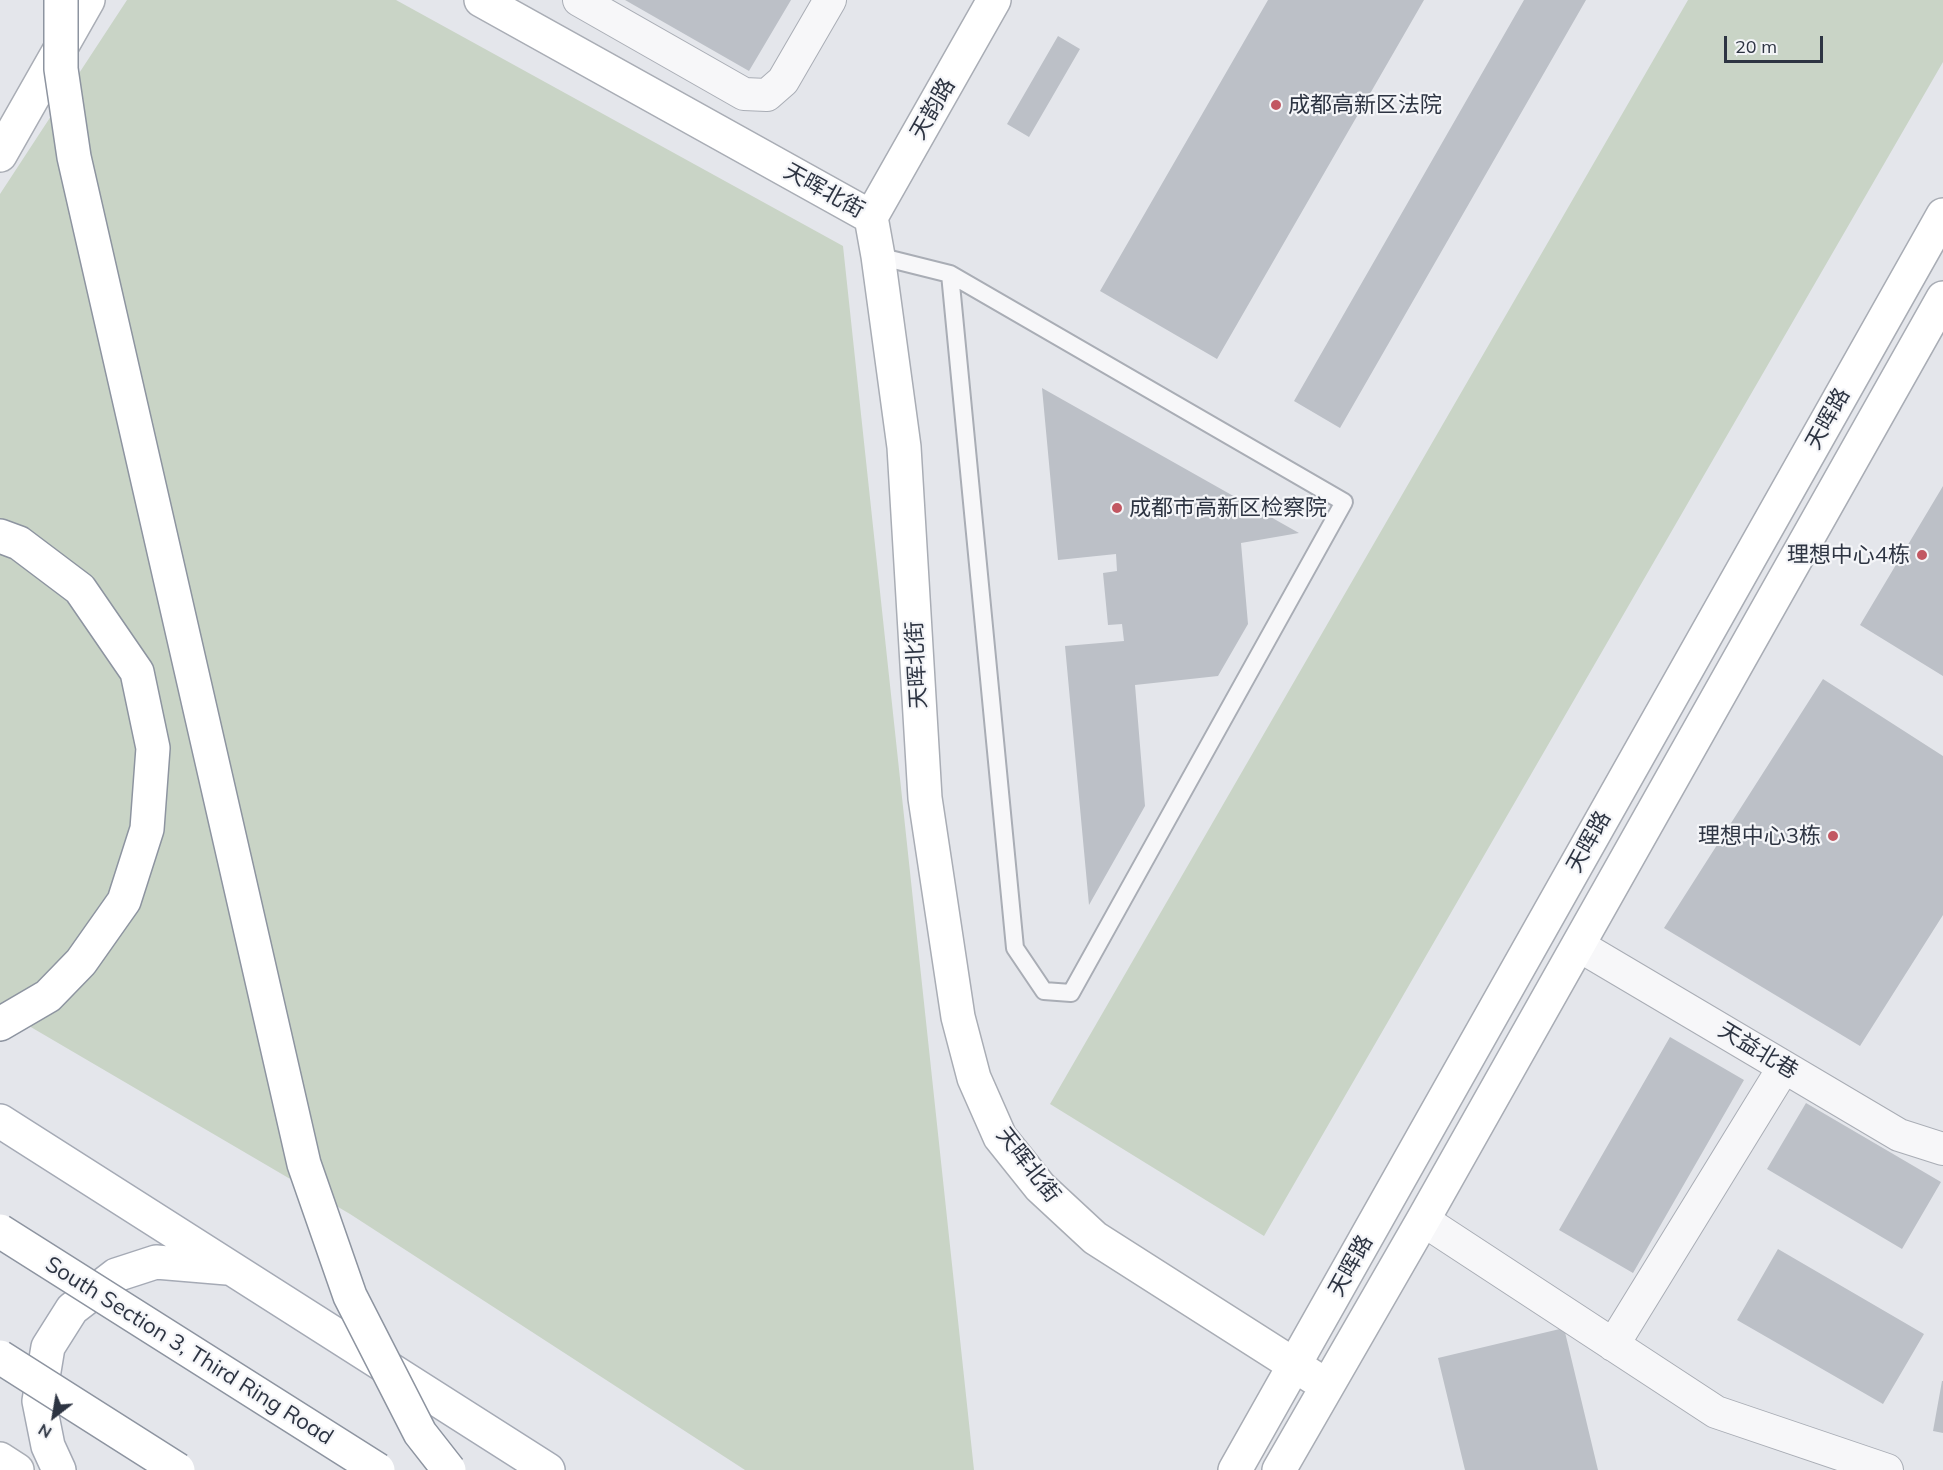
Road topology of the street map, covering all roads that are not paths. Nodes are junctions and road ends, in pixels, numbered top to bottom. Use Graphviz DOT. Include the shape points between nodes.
graph roads {
  1 [pos="61,0"];
  2 [pos="88,0"];
  3 [pos="481,0"];
  4 [pos="579,0"];
  5 [pos="830,0"];
  6 [pos="994,0"];
  7 [pos="0,155"];
  8 [pos="1943,215"];
  9 [pos="871,217"];
  10 [pos="878,256"];
  11 [pos="950,274"];
  12 [pos="1943,298"];
  13 [pos="0,536"];
  14 [pos="1578,945"];
  15 [pos="0,1024"];
  16 [pos="1784,1067"];
  17 [pos="0,1121"];
  18 [pos="1943,1149"];
  19 [pos="1423,1220"];
  20 [pos="0,1231"];
  21 [pos="232,1269"];
  22 [pos="1613,1346"];
  23 [pos="0,1358"];
  24 [pos="1295,1366"];
  25 [pos="1328,1386"];
  26 [pos="0,1459"];
  27 [pos="17,1470"];
  28 [pos="59,1470"];
  29 [pos="178,1470"];
  30 [pos="378,1470"];
  31 [pos="449,1470"];
  32 [pos="548,1470"];
  33 [pos="1235,1470"];
  34 [pos="1279,1470"];
  35 [pos="1887,1470"];
  1 -- 31 [label="main road, bridge" via="61,69 74,157 304,1164 350,1296 420,1433"];
  2 -- 7 [label="main road"];
  3 -- 9 [label="main road, 天晖北街"];
  4 -- 5 [label="street" via="744,94 767,95 783,81"];
  6 -- 9 [label="main road, 天韵路"];
  8 -- 24 [label="main road, 天晖路"];
  9 -- 10 [label="main road, 天晖北街"];
  10 -- 11 [label="lane"];
  10 -- 24 [label="main road, 天晖北街" via="904,447 925,798 958,1017 974,1078 1000,1137 1040,1187 1095,1238"];
  11 -- 11 [label="lane" via="1344,502 1071,993 1044,991 1015,948"];
  12 -- 14 [label="main road, 天晖路"];
  13 -- 15 [label="main road" via="19,543 80,589 137,672 153,748 147,829 124,901 81,962 48,996"];
  14 -- 16 [label="street, 天益北巷"];
  14 -- 19 [label="main road, 天晖路"];
  16 -- 18 [label="street, 天益北巷" via="1899,1135"];
  16 -- 22 [label="street"];
  17 -- 21 [label="main road"];
  19 -- 22 [label="street"];
  19 -- 25 [label="main road, 天晖路"];
  20 -- 30 [label="main road, South Section 3, Third Ring Road, bridge"];
  21 -- 28 [label="main road" via="156,1262 116,1275 72,1309 48,1347 39,1401 48,1446"];
  21 -- 32 [label="main road"];
  22 -- 35 [label="street" via="1716,1412"];
  23 -- 29 [label="main road, bridge"];
  24 -- 25 [label="main road, 天晖北街"];
  24 -- 33 [label="main road, 天晖路"];
  25 -- 34 [label="main road, 天晖路"];
  26 -- 27 [label="main road"];
}
